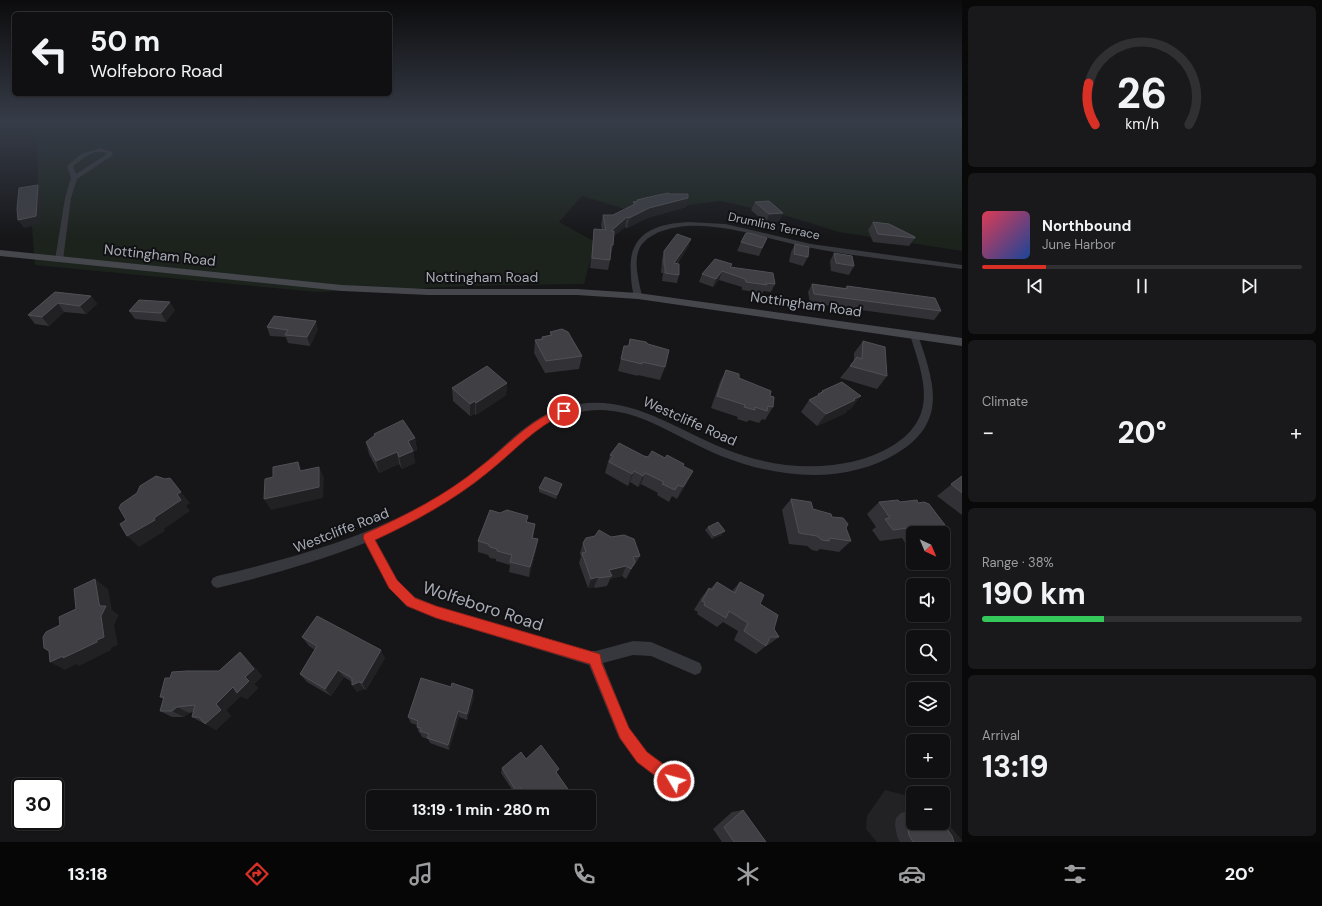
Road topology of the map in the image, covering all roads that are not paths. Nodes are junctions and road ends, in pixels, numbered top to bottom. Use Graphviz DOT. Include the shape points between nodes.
graph roads {
  1 [pos="75,160"];
  2 [pos="102,160"];
  3 [pos="74,178"];
  4 [pos="0,253"];
  5 [pos="59,260"];
  6 [pos="962,267"];
  7 [pos="638,296"];
  8 [pos="914,335"];
  9 [pos="962,342"];
  10 [pos="368,538"];
  11 [pos="217,582"];
  12 [pos="596,658"];
  13 [pos="695,668"];
  14 [pos="674,781"];
  1 -- 3 [label="street" via="70,166"];
  2 -- 3 [label="street"];
  3 -- 5 [label="street" via="68,198"];
  4 -- 5 [label="street, Nottingham Road"];
  5 -- 7 [label="street, Nottingham Road" via="342,288 428,292 577,292"];
  6 -- 7 [label="street, Drumlins Terrace" via="847,252 738,228 694,224 663,228 638,244 634,267"];
  7 -- 8 [label="street, Nottingham Road"];
  8 -- 9 [label="street, Nottingham Road"];
  8 -- 10 [label="street, Westcliffe Road" via="929,391 927,413 919,429 900,447 870,462 846,468 815,470 785,469 756,464 722,452 645,415 626,409 592,406 564,411 549,417 449,495"];
  10 -- 11 [label="street, Westcliffe Road" via="278,568"];
  10 -- 12 [label="street, Wolfeboro Road" via="393,584 411,602 436,612"];
  12 -- 13 [label="street, Wolfeboro Road" via="633,648 651,649"];
  12 -- 14 [label="street" via="596,664 624,733 642,757"];
}
